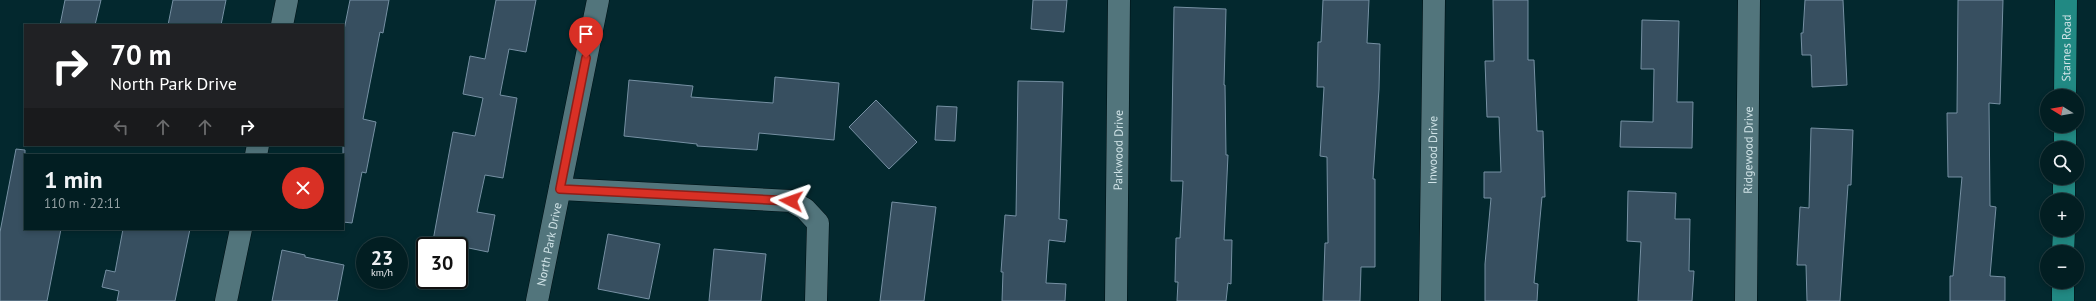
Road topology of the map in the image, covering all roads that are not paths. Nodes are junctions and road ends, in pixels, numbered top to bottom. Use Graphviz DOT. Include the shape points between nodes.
graph roads {
  1 [pos="287,0"];
  2 [pos="598,0"];
  3 [pos="1119,0"];
  4 [pos="1434,0"];
  5 [pos="1748,0"];
  6 [pos="2066,0"];
  7 [pos="282,24"];
  8 [pos="2065,89"];
  9 [pos="560,189"];
  10 [pos="241,230"];
  11 [pos="2063,289"];
  12 [pos="226,301"];
  13 [pos="537,301"];
  14 [pos="816,301"];
  15 [pos="1116,301"];
  16 [pos="1430,301"];
  17 [pos="1746,301"];
  18 [pos="2063,301"];
  1 -- 7 [label="street"];
  2 -- 9 [label="street, North Park Drive"];
  3 -- 15 [label="street, Parkwood Drive"];
  4 -- 16 [label="street, Inwood Drive"];
  5 -- 17 [label="street, Ridgewood Drive"];
  6 -- 8 [label="main road, Starnes Road"];
  9 -- 13 [label="street, North Park Drive"];
  9 -- 14 [label="street" via="791,201 805,209 818,223"];
  10 -- 12 [label="street"];
  11 -- 18 [label="main road"];
}
